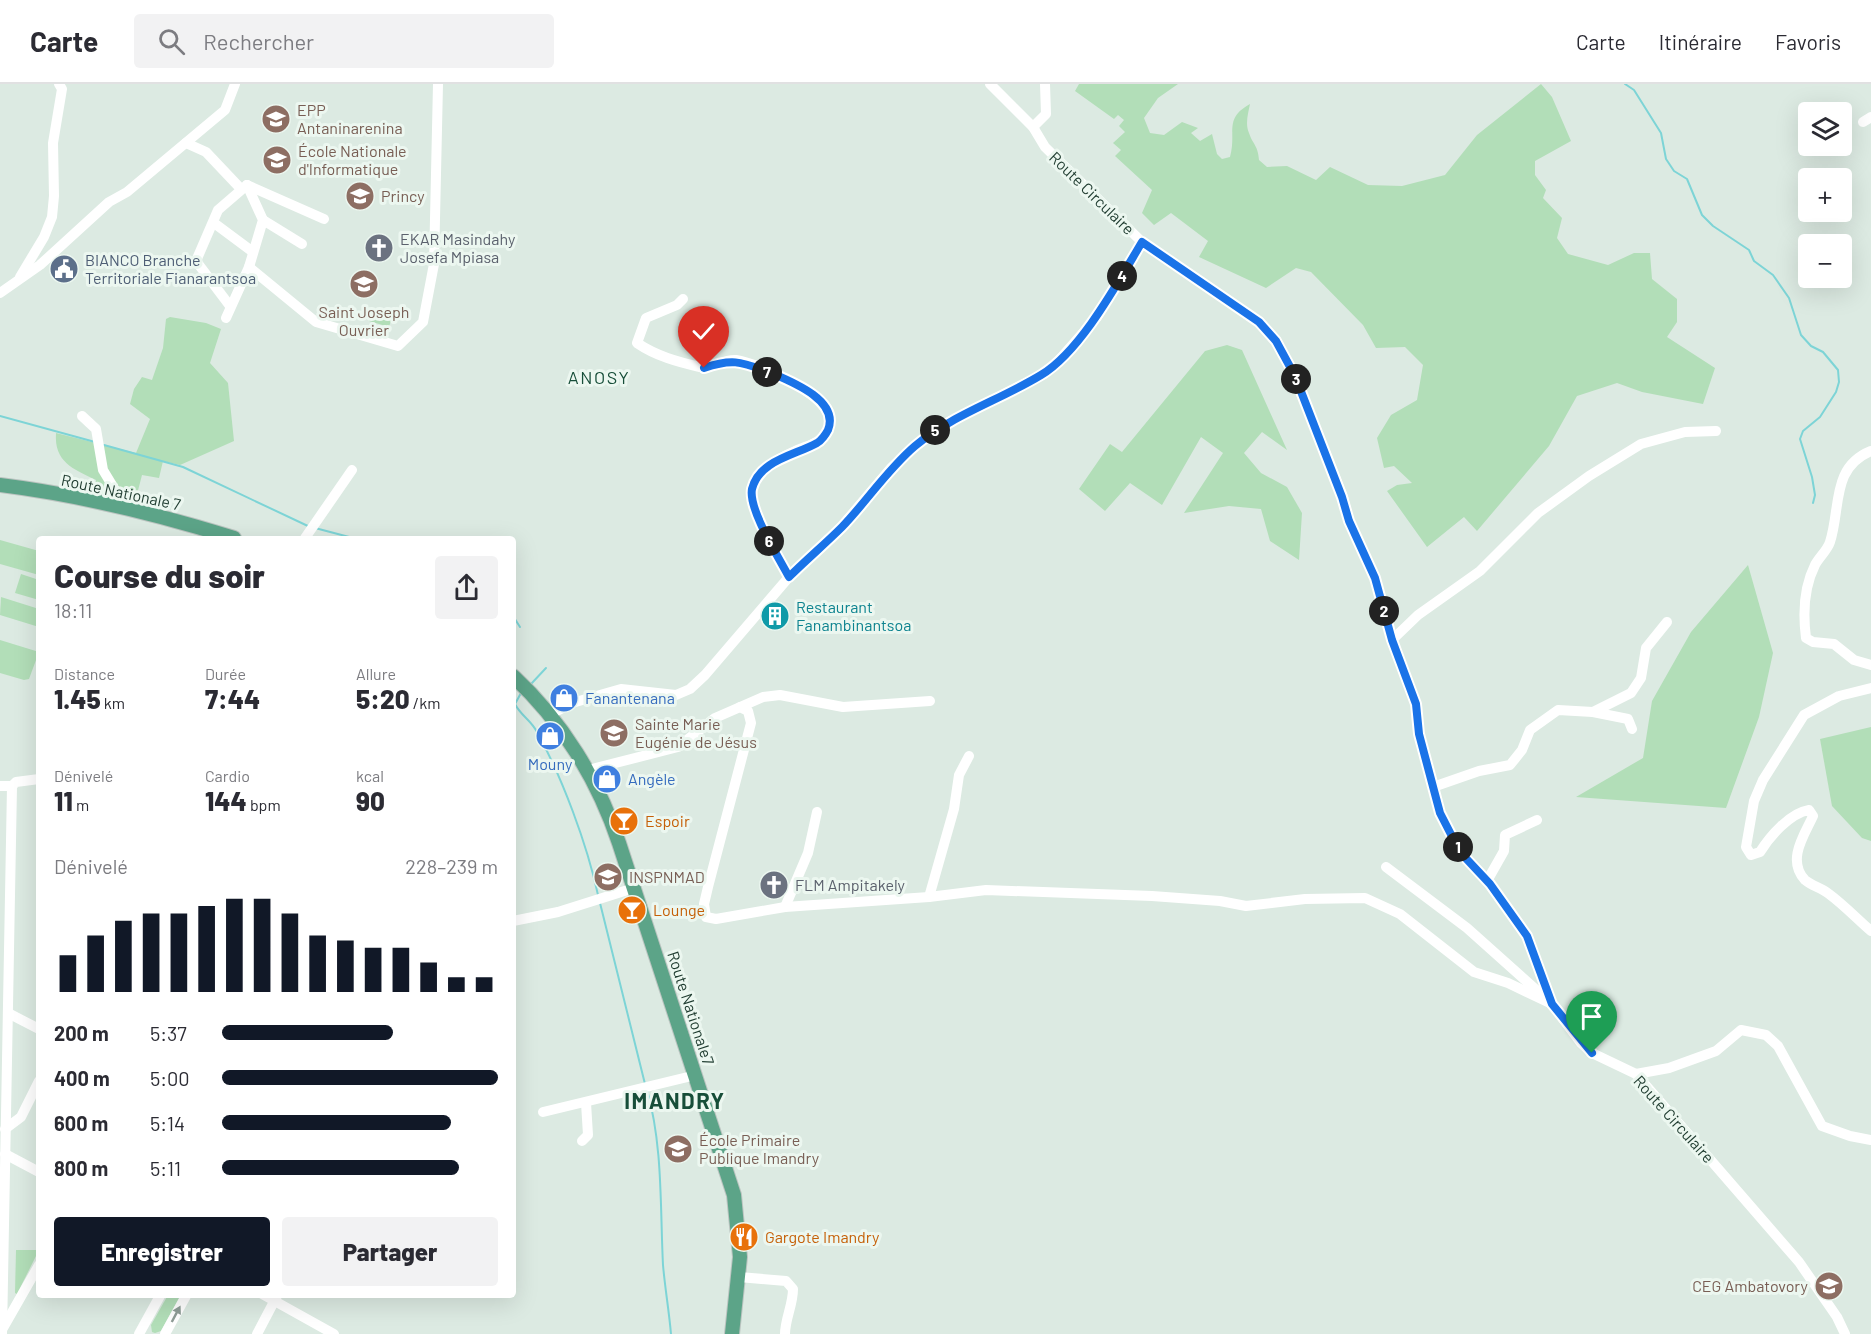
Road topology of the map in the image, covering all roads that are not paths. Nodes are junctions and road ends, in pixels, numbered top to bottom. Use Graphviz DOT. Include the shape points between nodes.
graph roads {
  1 [pos="59,84"];
  2 [pos="235,84"];
  3 [pos="438,84"];
  4 [pos="990,84"];
  5 [pos="1045,84"];
  6 [pos="1034,128"];
  7 [pos="186,143"];
  8 [pos="244,187"];
  9 [pos="324,219"];
  10 [pos="263,220"];
  11 [pos="214,223"];
  12 [pos="1142,242"];
  13 [pos="302,244"];
  14 [pos="253,252"];
  15 [pos="249,267"];
  16 [pos="15,285"];
  17 [pos="0,293"];
  18 [pos="683,299"];
  19 [pos="230,306"];
  20 [pos="226,318"];
  21 [pos="82,416"];
  22 [pos="1716,431"];
  23 [pos="1871,451"];
  24 [pos="352,470"];
  25 [pos="0,485"];
  26 [pos="126,508"];
  27 [pos="308,531"];
  28 [pos="228,536"];
  29 [pos="789,577"];
  30 [pos="1667,622"];
  31 [pos="1392,640"];
  32 [pos="1871,665"];
  33 [pos="516,679"];
  34 [pos="1871,688"];
  35 [pos="930,701"];
  36 [pos="740,707"];
  37 [pos="1593,712"];
  38 [pos="549,715"];
  39 [pos="1632,729"];
  40 [pos="969,756"];
  41 [pos="588,770"];
  42 [pos="36,779"];
  43 [pos="0,786"];
  44 [pos="12,786"];
  45 [pos="1433,787"];
  46 [pos="817,812"];
  47 [pos="1537,820"];
  48 [pos="0,862"];
  49 [pos="1386,867"];
  50 [pos="10,869"];
  51 [pos="1487,881"];
  52 [pos="634,888"];
  53 [pos="929,897"];
  54 [pos="785,907"];
  55 [pos="516,920"];
  56 [pos="1871,931"];
  57 [pos="1552,1004"];
  58 [pos="6,1020"];
  59 [pos="36,1028"];
  60 [pos="1636,1074"];
  61 [pos="696,1075"];
  62 [pos="36,1087"];
  63 [pos="586,1103"];
  64 [pos="543,1112"];
  65 [pos="5,1129"];
  66 [pos="1871,1140"];
  67 [pos="582,1142"];
  68 [pos="5,1154"];
  69 [pos="36,1170"];
  70 [pos="36,1271"];
  71 [pos="739,1276"];
  72 [pos="158,1298"];
  73 [pos="185,1298"];
  74 [pos="277,1298"];
  75 [pos="3,1332"];
  76 [pos="139,1334"];
  77 [pos="165,1334"];
  78 [pos="257,1334"];
  79 [pos="334,1334"];
  80 [pos="732,1334"];
  81 [pos="785,1334"];
  82 [pos="1845,1334"];
  1 -- 16 [label="street" via="62,89 53,143 52,217"];
  2 -- 7 [label="street" via="225,110"];
  3 -- 15 [label="street" via="434,264 423,321 398,346 316,322"];
  4 -- 6 [label="street, Route Circulaire"];
  5 -- 6 [label="street" via="1046,114"];
  6 -- 12 [label="street, Route Circulaire" via="1045,147"];
  7 -- 8 [label="street" via="206,152"];
  7 -- 16 [label="street" via="127,192 109,202"];
  8 -- 9 [label="street"];
  8 -- 10 [label="street"];
  8 -- 11 [label="street" via="218,210"];
  10 -- 13 [label="street"];
  10 -- 14 [label="street"];
  11 -- 14 [label="street"];
  11 -- 19 [label="street" via="196,261"];
  12 -- 29 [label="street" via="1097,317 1059,360 1044,374 941,426 914,447"];
  12 -- 31 [label="street, Route Circulaire" via="1259,322 1276,341 1295,376 1349,521 1375,578"];
  14 -- 15 [label="street"];
  15 -- 19 [label="street"];
  16 -- 17 [label="street"];
  18 -- 29 [label="street" via="646,318 637,343 655,355 704,368 737,360 788,380 826,405 831,421 827,433 818,443 794,451 766,468 756,479 752,492 770,542"];
  19 -- 20 [label="street"];
  21 -- 26 [label="street" via="96,429 103,470"];
  22 -- 31 [label="street" via="1685,432 1641,444 1589,476 1538,513 1480,571 1418,615"];
  23 -- 32 [label="street" via="1857,457 1842,482 1829,545 1814,566 1804,608 1806,638 1834,644 1854,660"];
  24 -- 27 [label="street"];
  25 -- 26 [label="main road, Route Nationale 7"];
  26 -- 28 [label="main road, Route Nationale 7"];
  29 -- 38 [label="street" via="690,689 676,695 621,689 572,703"];
  30 -- 37 [label="street" via="1646,648 1641,678 1630,693"];
  31 -- 45 [label="street, Route Circulaire" via="1416,704 1419,734"];
  33 -- 38 [label="main road"];
  34 -- 56 [label="street" via="1839,696 1804,715 1763,780 1754,801 1746,847 1751,855 1760,852 1768,838 1800,812 1809,810 1813,816 1800,840 1798,868 1805,879 1828,892"];
  35 -- 36 [label="street" via="843,707 780,695"];
  36 -- 41 [label="street" via="715,718 678,747"];
  36 -- 54 [label="street" via="748,711 751,723 704,904 706,916 716,919"];
  37 -- 39 [label="street" via="1628,719"];
  37 -- 45 [label="street" via="1558,710 1530,730 1510,765"];
  38 -- 41 [label="main road"];
  40 -- 53 [label="street" via="959,775 954,809"];
  41 -- 52 [label="main road, Route Nationale7" via="607,808"];
  42 -- 44 [label="street"];
  43 -- 44 [label="street"];
  44 -- 50 [label="street"];
  45 -- 51 [label="street, Route Circulaire" via="1440,813 1460,852"];
  46 -- 54 [label="street" via="808,853"];
  47 -- 51 [label="street" via="1506,835 1504,851"];
  48 -- 50 [label="street"];
  49 -- 57 [label="street" via="1467,928"];
  50 -- 58 [label="street"];
  51 -- 57 [label="street, Route Circulaire" via="1527,936"];
  52 -- 55 [label="street" via="558,912"];
  52 -- 61 [label="main road, Route Nationale7"];
  53 -- 54 [label="street"];
  53 -- 57 [label="street" via="986,890 1048,891 1220,901 1246,906 1305,899 1365,898 1400,914 1474,972"];
  57 -- 60 [label="street, Route Circulaire" via="1592,1053"];
  58 -- 59 [label="street"];
  58 -- 65 [label="street"];
  60 -- 66 [label="street" via="1670,1068 1716,1051 1741,1030 1766,1035 1778,1046 1822,1126"];
  60 -- 82 [label="street, Route Circulaire" via="1799,1262"];
  61 -- 63 [label="street"];
  61 -- 71 [label="main road, Route Nationale7" via="734,1195"];
  62 -- 65 [label="street" via="21,1118"];
  63 -- 64 [label="street"];
  63 -- 67 [label="street" via="588,1135"];
  65 -- 68 [label="street"];
  68 -- 69 [label="street"];
  68 -- 75 [label="street"];
  70 -- 75 [label="street"];
  71 -- 80 [label="main road, Route Nationale7"];
  71 -- 81 [label="street" via="786,1281 793,1289"];
  72 -- 76 [label="street"];
  77 -- 73 [label="street, one-way"];
  74 -- 78 [label="street"];
  74 -- 79 [label="street"];
}
